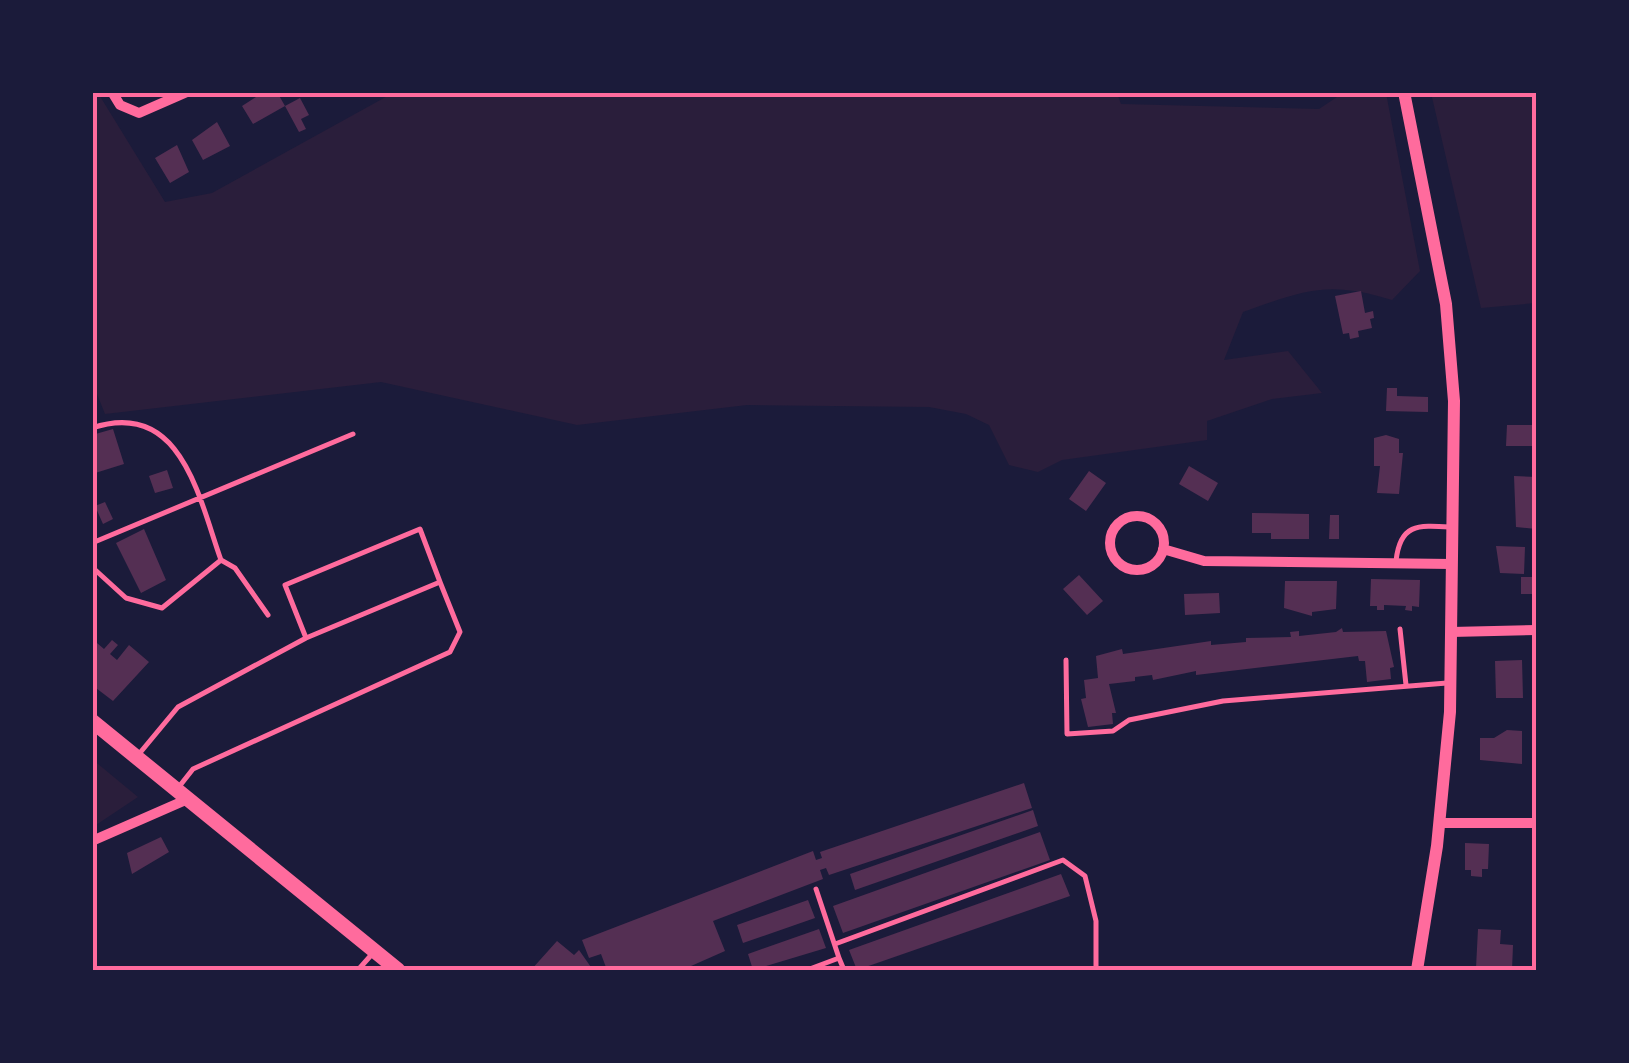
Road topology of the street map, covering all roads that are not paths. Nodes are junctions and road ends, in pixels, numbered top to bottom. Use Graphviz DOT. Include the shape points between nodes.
graph roads {
  1 [pos="112,92"];
  2 [pos="187,92"];
  3 [pos="1404,92"];
  4 [pos="92,428"];
  5 [pos="353,434"];
  6 [pos="198,495"];
  7 [pos="1453,528"];
  8 [pos="92,544"];
  9 [pos="1163,550"];
  10 [pos="221,560"];
  11 [pos="1396,564"];
  12 [pos="1452,564"];
  13 [pos="92,566"];
  14 [pos="440,582"];
  15 [pos="268,615"];
  16 [pos="1400,629"];
  17 [pos="1536,630"];
  18 [pos="1451,632"];
  19 [pos="306,638"];
  20 [pos="1066,660"];
  21 [pos="1450,683"];
  22 [pos="1406,685"];
  23 [pos="92,721"];
  24 [pos="137,756"];
  25 [pos="182,795"];
  26 [pos="1440,823"];
  27 [pos="1536,824"];
  28 [pos="92,841"];
  29 [pos="816,890"];
  30 [pos="835,944"];
  31 [pos="375,951"];
  32 [pos="840,958"];
  33 [pos="358,970"];
  34 [pos="398,970"];
  35 [pos="807,970"];
  36 [pos="844,970"];
  37 [pos="1096,970"];
  38 [pos="1416,970"];
  1 -- 2 [label="street" via="120,105 139,113"];
  3 -- 7 [label="street" via="1446,304"];
  4 -- 6 [label="lane" via="136,425 161,433 176,448"];
  5 -- 6 [label="lane"];
  6 -- 8 [label="lane"];
  6 -- 10 [label="lane"];
  7 -- 11 [label="lane" via="1407,529 1398,538"];
  7 -- 12 [label="street"];
  9 -- 9 [label="street" via="1162,532 1143,517 1125,519 1112,532 1113,555 1131,570 1149,567"];
  9 -- 11 [label="street" via="1204,561"];
  10 -- 13 [label="lane" via="162,608 126,598"];
  10 -- 15 [label="lane"];
  11 -- 12 [label="street"];
  12 -- 18 [label="street"];
  14 -- 19 [label="lane"];
  14 -- 19 [label="lane" via="420,529 286,586"];
  14 -- 25 [label="lane" via="460,632 450,652 193,769"];
  16 -- 22 [label="lane"];
  17 -- 18 [label="street"];
  18 -- 21 [label="street"];
  19 -- 24 [label="lane" via="178,706"];
  20 -- 22 [label="lane" via="1068,734 1113,731 1129,720 1223,701"];
  21 -- 22 [label="lane"];
  21 -- 26 [label="street"];
  23 -- 24 [label="main road"];
  24 -- 25 [label="main road"];
  25 -- 28 [label="street"];
  25 -- 31 [label="main road"];
  26 -- 27 [label="street"];
  26 -- 38 [label="street"];
  29 -- 30 [label="lane"];
  30 -- 32 [label="lane"];
  30 -- 37 [label="lane" via="1064,860 1085,876 1096,921"];
  31 -- 33 [label="lane"];
  31 -- 34 [label="main road"];
  32 -- 35 [label="lane"];
  32 -- 36 [label="lane"];
}
